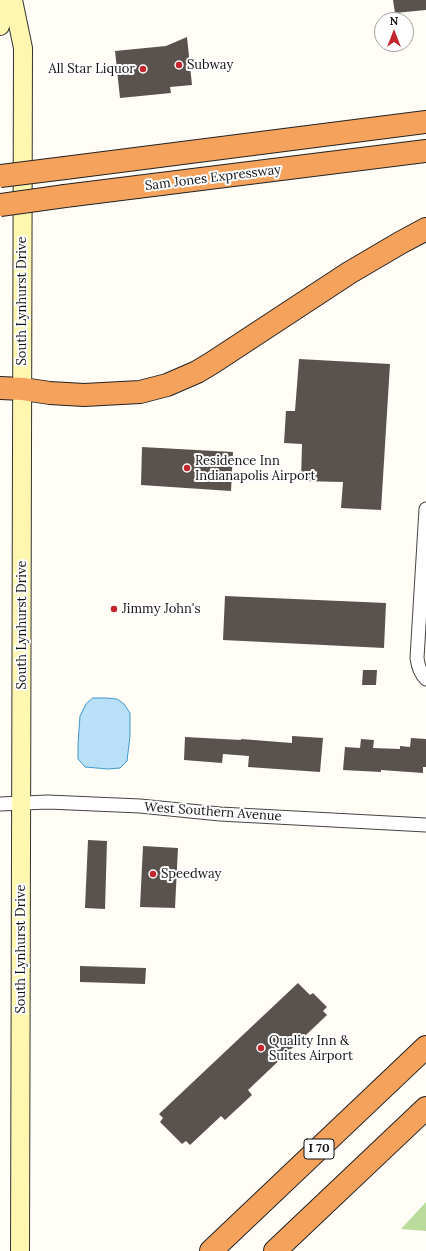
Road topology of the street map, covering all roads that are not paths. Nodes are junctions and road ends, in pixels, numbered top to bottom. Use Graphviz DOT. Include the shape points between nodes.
graph roads {
  1 [pos="5,0"];
  2 [pos="13,0"];
  3 [pos="0,26"];
  4 [pos="426,122"];
  5 [pos="426,151"];
  6 [pos="0,176"];
  7 [pos="0,205"];
  8 [pos="426,229"];
  9 [pos="0,388"];
  10 [pos="22,388"];
  11 [pos="426,509"];
  12 [pos="426,679"];
  13 [pos="21,803"];
  14 [pos="0,804"];
  15 [pos="426,825"];
  16 [pos="426,1048"];
  17 [pos="426,1108"];
  18 [pos="20,1251"];
  19 [pos="211,1251"];
  20 [pos="275,1251"];
  1 -- 3 [label="main road"];
  2 -- 10 [label="main road, South Lynhurst Drive" via="22,48"];
  4 -- 6 [label="highway, bridge"];
  5 -- 7 [label="highway, Sam Jones Expressway, bridge"];
  8 -- 10 [label="highway" via="349,273 212,363 167,386 140,392 84,395"];
  9 -- 10 [label="highway"];
  10 -- 13 [label="main road, South Lynhurst Drive"];
  11 -- 12 [label="street" via="417,658"];
  13 -- 14 [label="street, West Southern Avenue"];
  13 -- 15 [label="street, West Southern Avenue" via="140,806 220,814"];
  13 -- 18 [label="main road, South Lynhurst Drive"];
  16 -- 19 [label="highway, I 70"];
  17 -- 20 [label="highway"];
}
